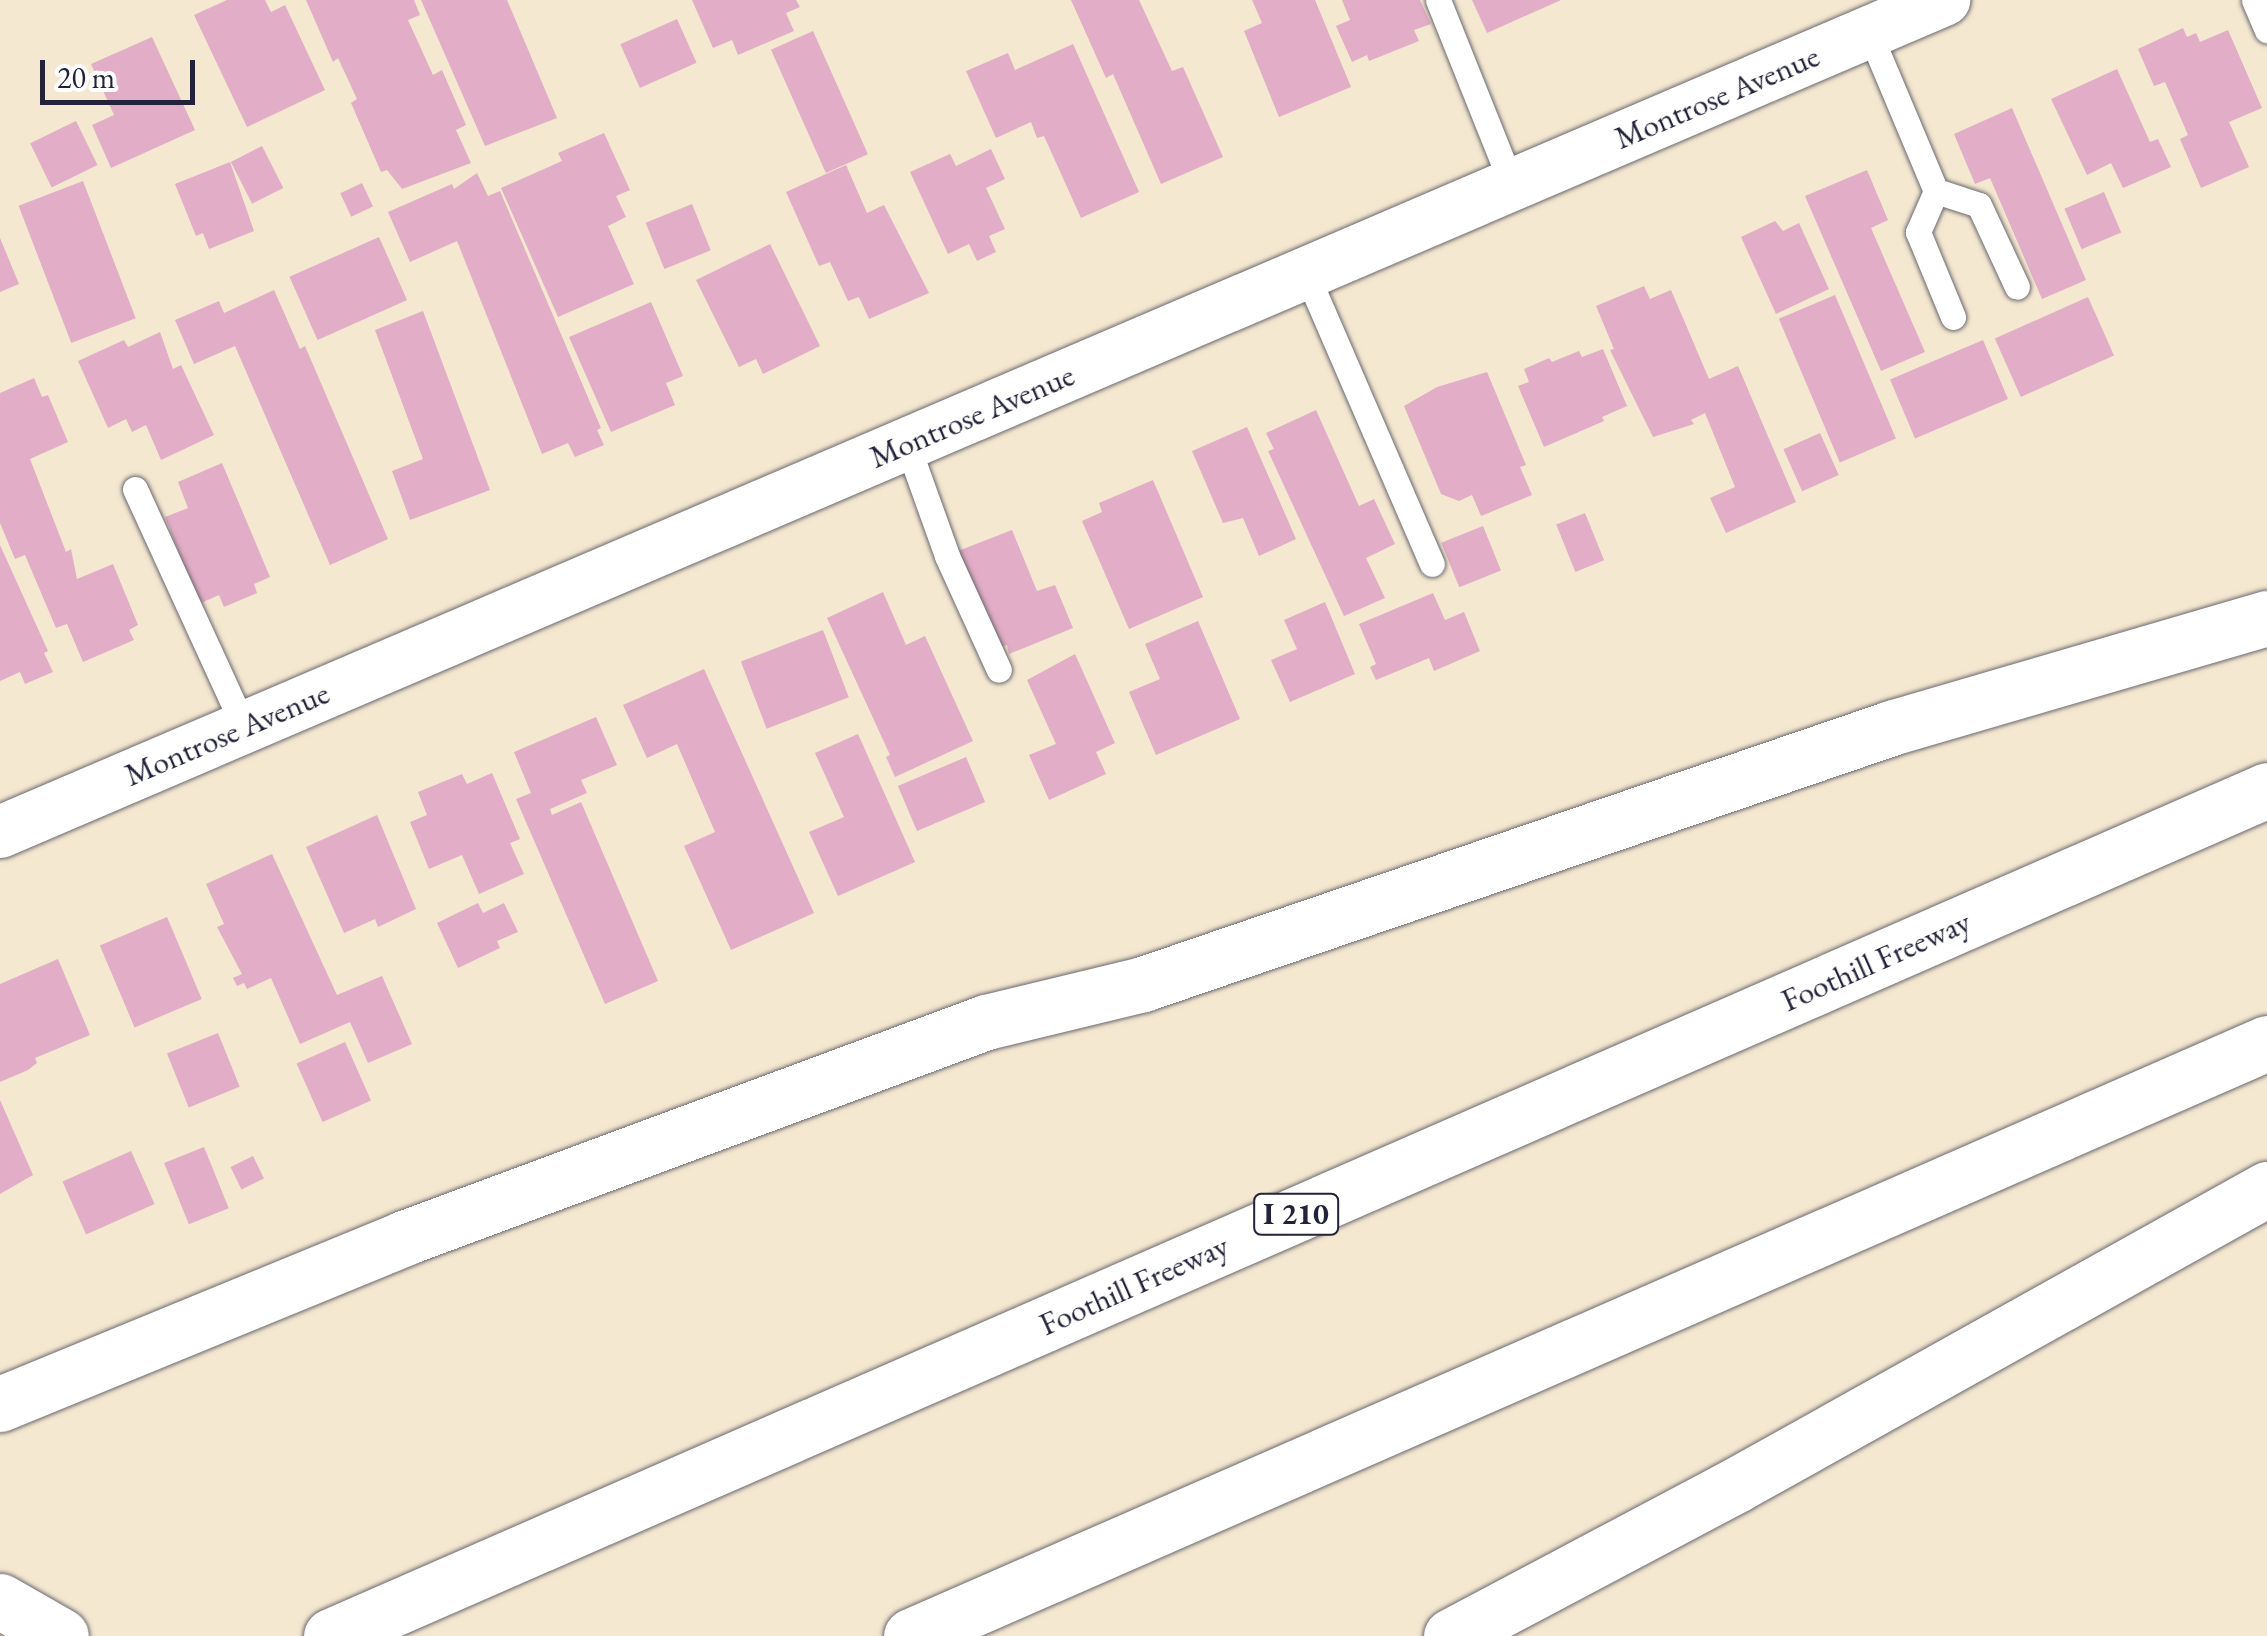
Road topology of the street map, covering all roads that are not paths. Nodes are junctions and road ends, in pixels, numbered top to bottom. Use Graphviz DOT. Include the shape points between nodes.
graph roads {
  1 [pos="1438,0"];
  2 [pos="1944,0"];
  3 [pos="2254,0"];
  4 [pos="2267,30"];
  5 [pos="1868,32"];
  6 [pos="1512,185"];
  7 [pos="1936,191"];
  8 [pos="1306,273"];
  9 [pos="2017,287"];
  10 [pos="1953,317"];
  11 [pos="906,444"];
  12 [pos="134,489"];
  13 [pos="1432,564"];
  14 [pos="2267,618"];
  15 [pos="999,670"];
  16 [pos="244,727"];
  17 [pos="2267,790"];
  18 [pos="0,832"];
  19 [pos="2267,1043"];
  20 [pos="2267,1189"];
  21 [pos="0,1404"];
  22 [pos="0,1602"];
  23 [pos="60,1636"];
  24 [pos="331,1636"];
  25 [pos="911,1636"];
  26 [pos="1451,1636"];
  1 -- 6 [label="lane"];
  2 -- 5 [label="street, Montrose Avenue"];
  3 -- 4 [label="lane"];
  5 -- 6 [label="street, Montrose Avenue"];
  5 -- 7 [label="lane"];
  6 -- 8 [label="street, Montrose Avenue"];
  7 -- 9 [label="lane" via="1979,205"];
  7 -- 10 [label="lane" via="1918,232"];
  8 -- 11 [label="street, Montrose Avenue"];
  8 -- 13 [label="lane"];
  11 -- 15 [label="lane"];
  11 -- 16 [label="street, Montrose Avenue"];
  12 -- 16 [label="lane"];
  14 -- 21 [label="main road" via="1891,728 1143,984 986,1022 404,1238"];
  16 -- 18 [label="street, Montrose Avenue"];
  17 -- 24 [label="main road, Foothill Freeway / I 210"];
  19 -- 25 [label="main road"];
  20 -- 26 [label="main road"];
  22 -- 23 [label="main road"];
}
